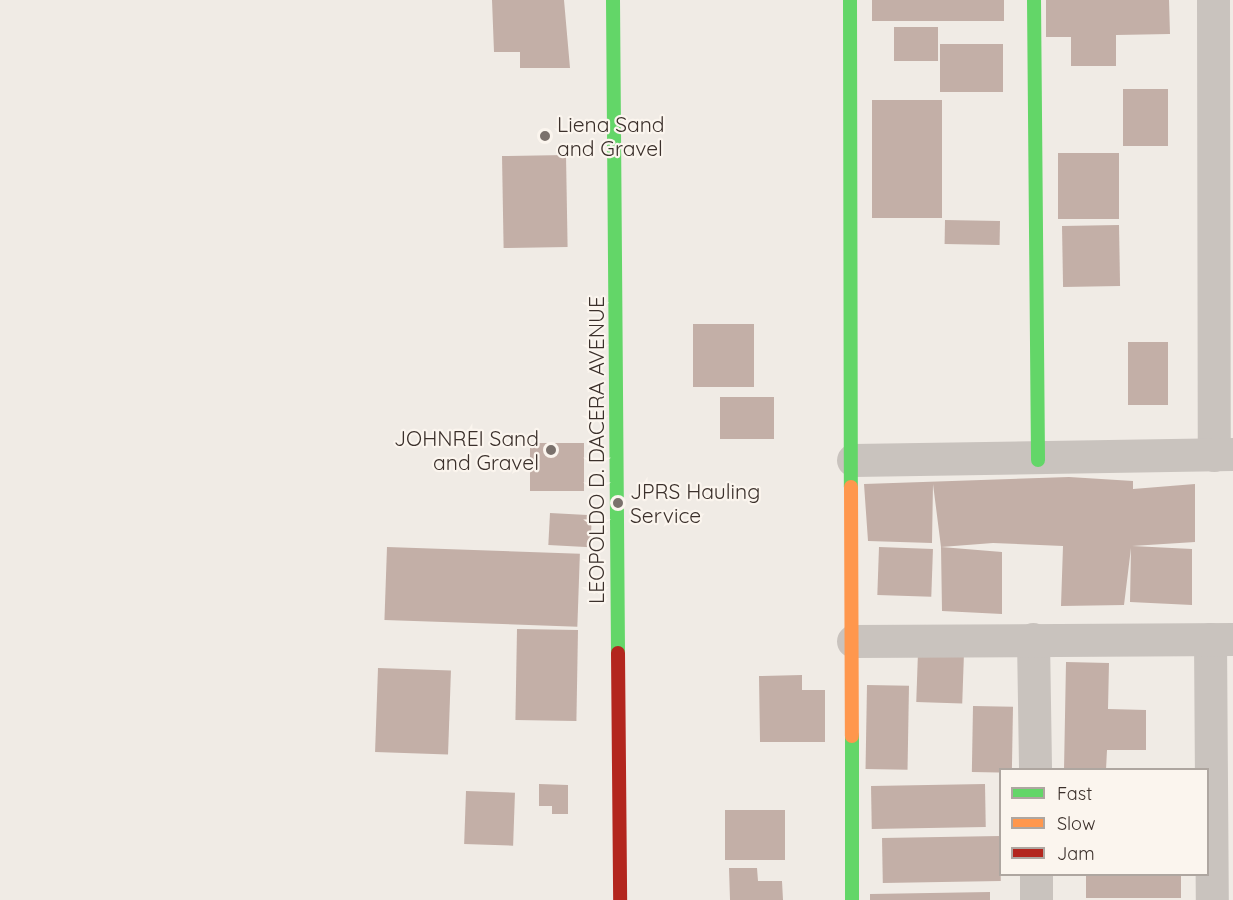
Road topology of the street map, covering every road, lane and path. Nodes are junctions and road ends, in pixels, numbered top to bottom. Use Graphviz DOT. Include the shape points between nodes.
graph roads {
  1 [pos="613,0"];
  2 [pos="850,0"];
  3 [pos="1034,0"];
  4 [pos="1213,0"];
  5 [pos="1223,82"];
  6 [pos="1224,279"];
  7 [pos="1223,455"];
  8 [pos="853,460"];
  9 [pos="1038,460"];
  10 [pos="1033,639"];
  11 [pos="1222,639"];
  12 [pos="853,641"];
  13 [pos="1035,768"];
  14 [pos="1222,806"];
  15 [pos="1036,876"];
  16 [pos="620,900"];
  17 [pos="852,900"];
  18 [pos="1036,900"];
  19 [pos="1212,900"];
  1 -- 16 [label="street, LEOPOLDO D. DACERA AVENUE"];
  2 -- 8 [label="street"];
  3 -- 9 [label="street"];
  4 -- 5 [label="street"];
  5 -- 6 [label="street"];
  6 -- 7 [label="street"];
  7 -- 9 [label="street"];
  8 -- 9 [label="street"];
  8 -- 12 [label="street"];
  10 -- 11 [label="street"];
  10 -- 12 [label="street"];
  10 -- 13 [label="street"];
  11 -- 14 [label="street"];
  12 -- 17 [label="street"];
  14 -- 19 [label="street"];
  15 -- 18 [label="street"];
}
